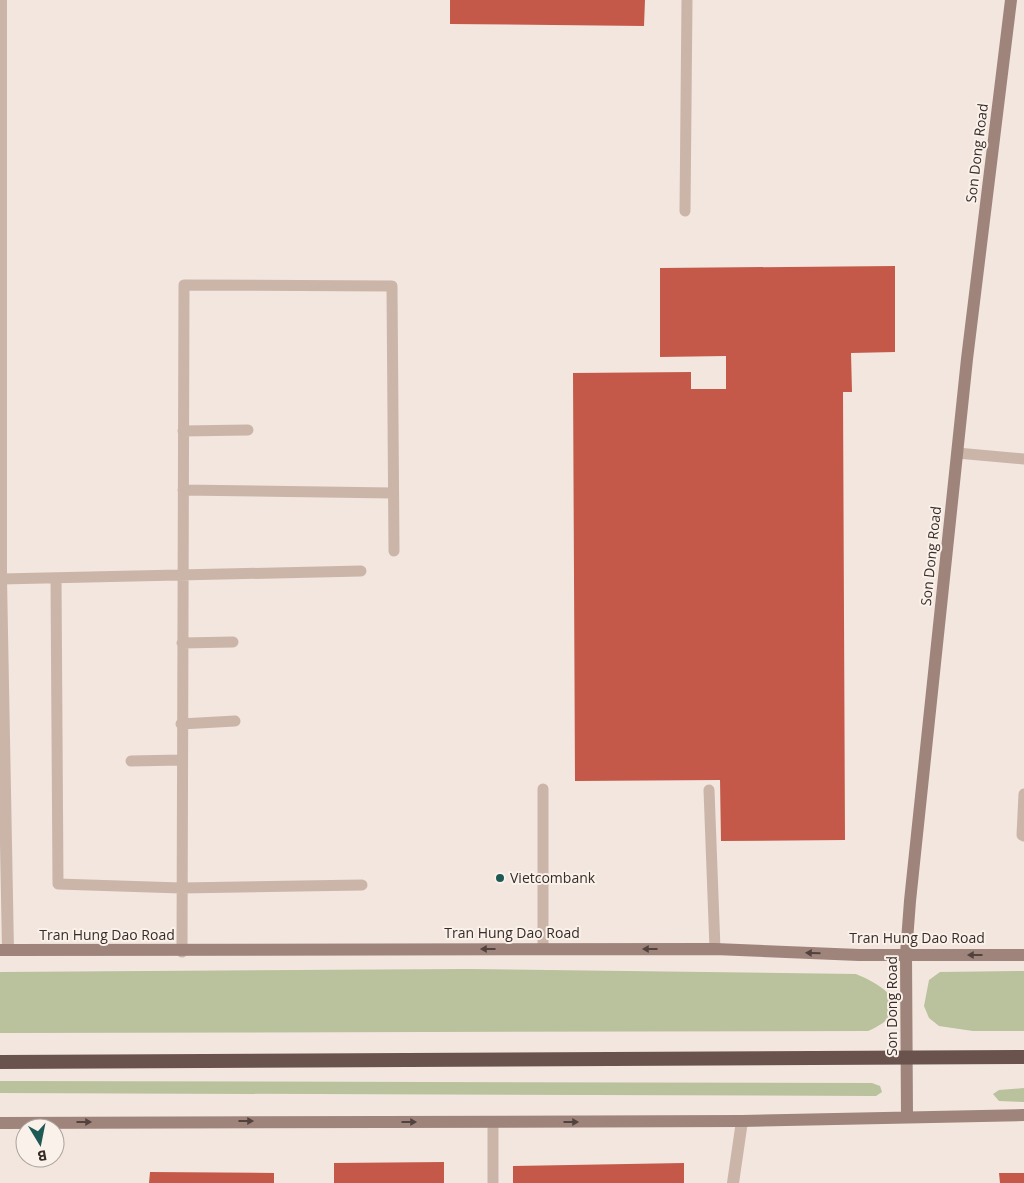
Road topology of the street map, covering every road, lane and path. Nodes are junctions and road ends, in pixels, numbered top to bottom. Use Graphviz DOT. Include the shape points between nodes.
graph roads {
  1 [pos="1,0"];
  2 [pos="687,0"];
  3 [pos="1011,0"];
  4 [pos="685,211"];
  5 [pos="248,430"];
  6 [pos="183,431"];
  7 [pos="957,453"];
  8 [pos="1024,459"];
  9 [pos="183,490"];
  10 [pos="394,492"];
  11 [pos="394,551"];
  12 [pos="361,572"];
  13 [pos="182,576"];
  14 [pos="56,578"];
  15 [pos="1,579"];
  16 [pos="232,642"];
  17 [pos="182,643"];
  18 [pos="235,721"];
  19 [pos="182,724"];
  20 [pos="181,760"];
  21 [pos="131,761"];
  22 [pos="543,789"];
  23 [pos="709,790"];
  24 [pos="1024,794"];
  25 [pos="1024,836"];
  26 [pos="362,885"];
  27 [pos="181,888"];
  28 [pos="543,949"];
  29 [pos="715,949"];
  30 [pos="4,950"];
  31 [pos="182,952"];
  32 [pos="906,954"];
  33 [pos="1024,955"];
  34 [pos="1024,1057"];
  35 [pos="907,1058"];
  36 [pos="0,1062"];
  37 [pos="1024,1115"];
  38 [pos="907,1117"];
  39 [pos="742,1121"];
  40 [pos="0,1123"];
  41 [pos="493,1123"];
  42 [pos="493,1183"];
  43 [pos="733,1183"];
  1 -- 15 [label="street"];
  2 -- 4 [label="lane"];
  3 -- 7 [label="main road, Son Dong Road"];
  5 -- 6 [label="lane"];
  6 -- 9 [label="lane"];
  6 -- 10 [label="lane" via="184,285 392,286"];
  7 -- 8 [label="lane"];
  7 -- 32 [label="main road, Son Dong Road"];
  9 -- 10 [label="lane"];
  9 -- 13 [label="lane"];
  10 -- 11 [label="lane"];
  12 -- 13 [label="lane"];
  13 -- 14 [label="lane"];
  13 -- 17 [label="lane"];
  14 -- 15 [label="lane"];
  14 -- 27 [label="lane" via="58,884"];
  15 -- 30 [label="street"];
  16 -- 17 [label="lane"];
  17 -- 19 [label="lane"];
  18 -- 19 [label="lane"];
  19 -- 20 [label="lane"];
  20 -- 21 [label="lane"];
  20 -- 27 [label="lane"];
  22 -- 28 [label="lane"];
  23 -- 29 [label="lane"];
  24 -- 25 [label="lane"];
  26 -- 27 [label="lane"];
  27 -- 31 [label="lane"];
  29 -- 28 [label="main road, Tran Hung Dao Road, one-way"];
  28 -- 31 [label="main road, Tran Hung Dao Road, one-way"];
  32 -- 29 [label="main road, Tran Hung Dao Road, one-way"];
  30 -- 31 [label="main road, Tran Hung Dao Road"];
  33 -- 32 [label="main road, Tran Hung Dao Road, one-way"];
  32 -- 35 [label="main road, Son Dong Road"];
  34 -- 35 [label="highway"];
  35 -- 36 [label="highway"];
  35 -- 38 [label="main road, Son Dong Road"];
  37 -- 38 [label="main road"];
  38 -- 39 [label="main road"];
  41 -- 39 [label="main road, one-way"];
  39 -- 43 [label="street"];
  40 -- 41 [label="main road, one-way"];
  41 -- 42 [label="lane"];
}
